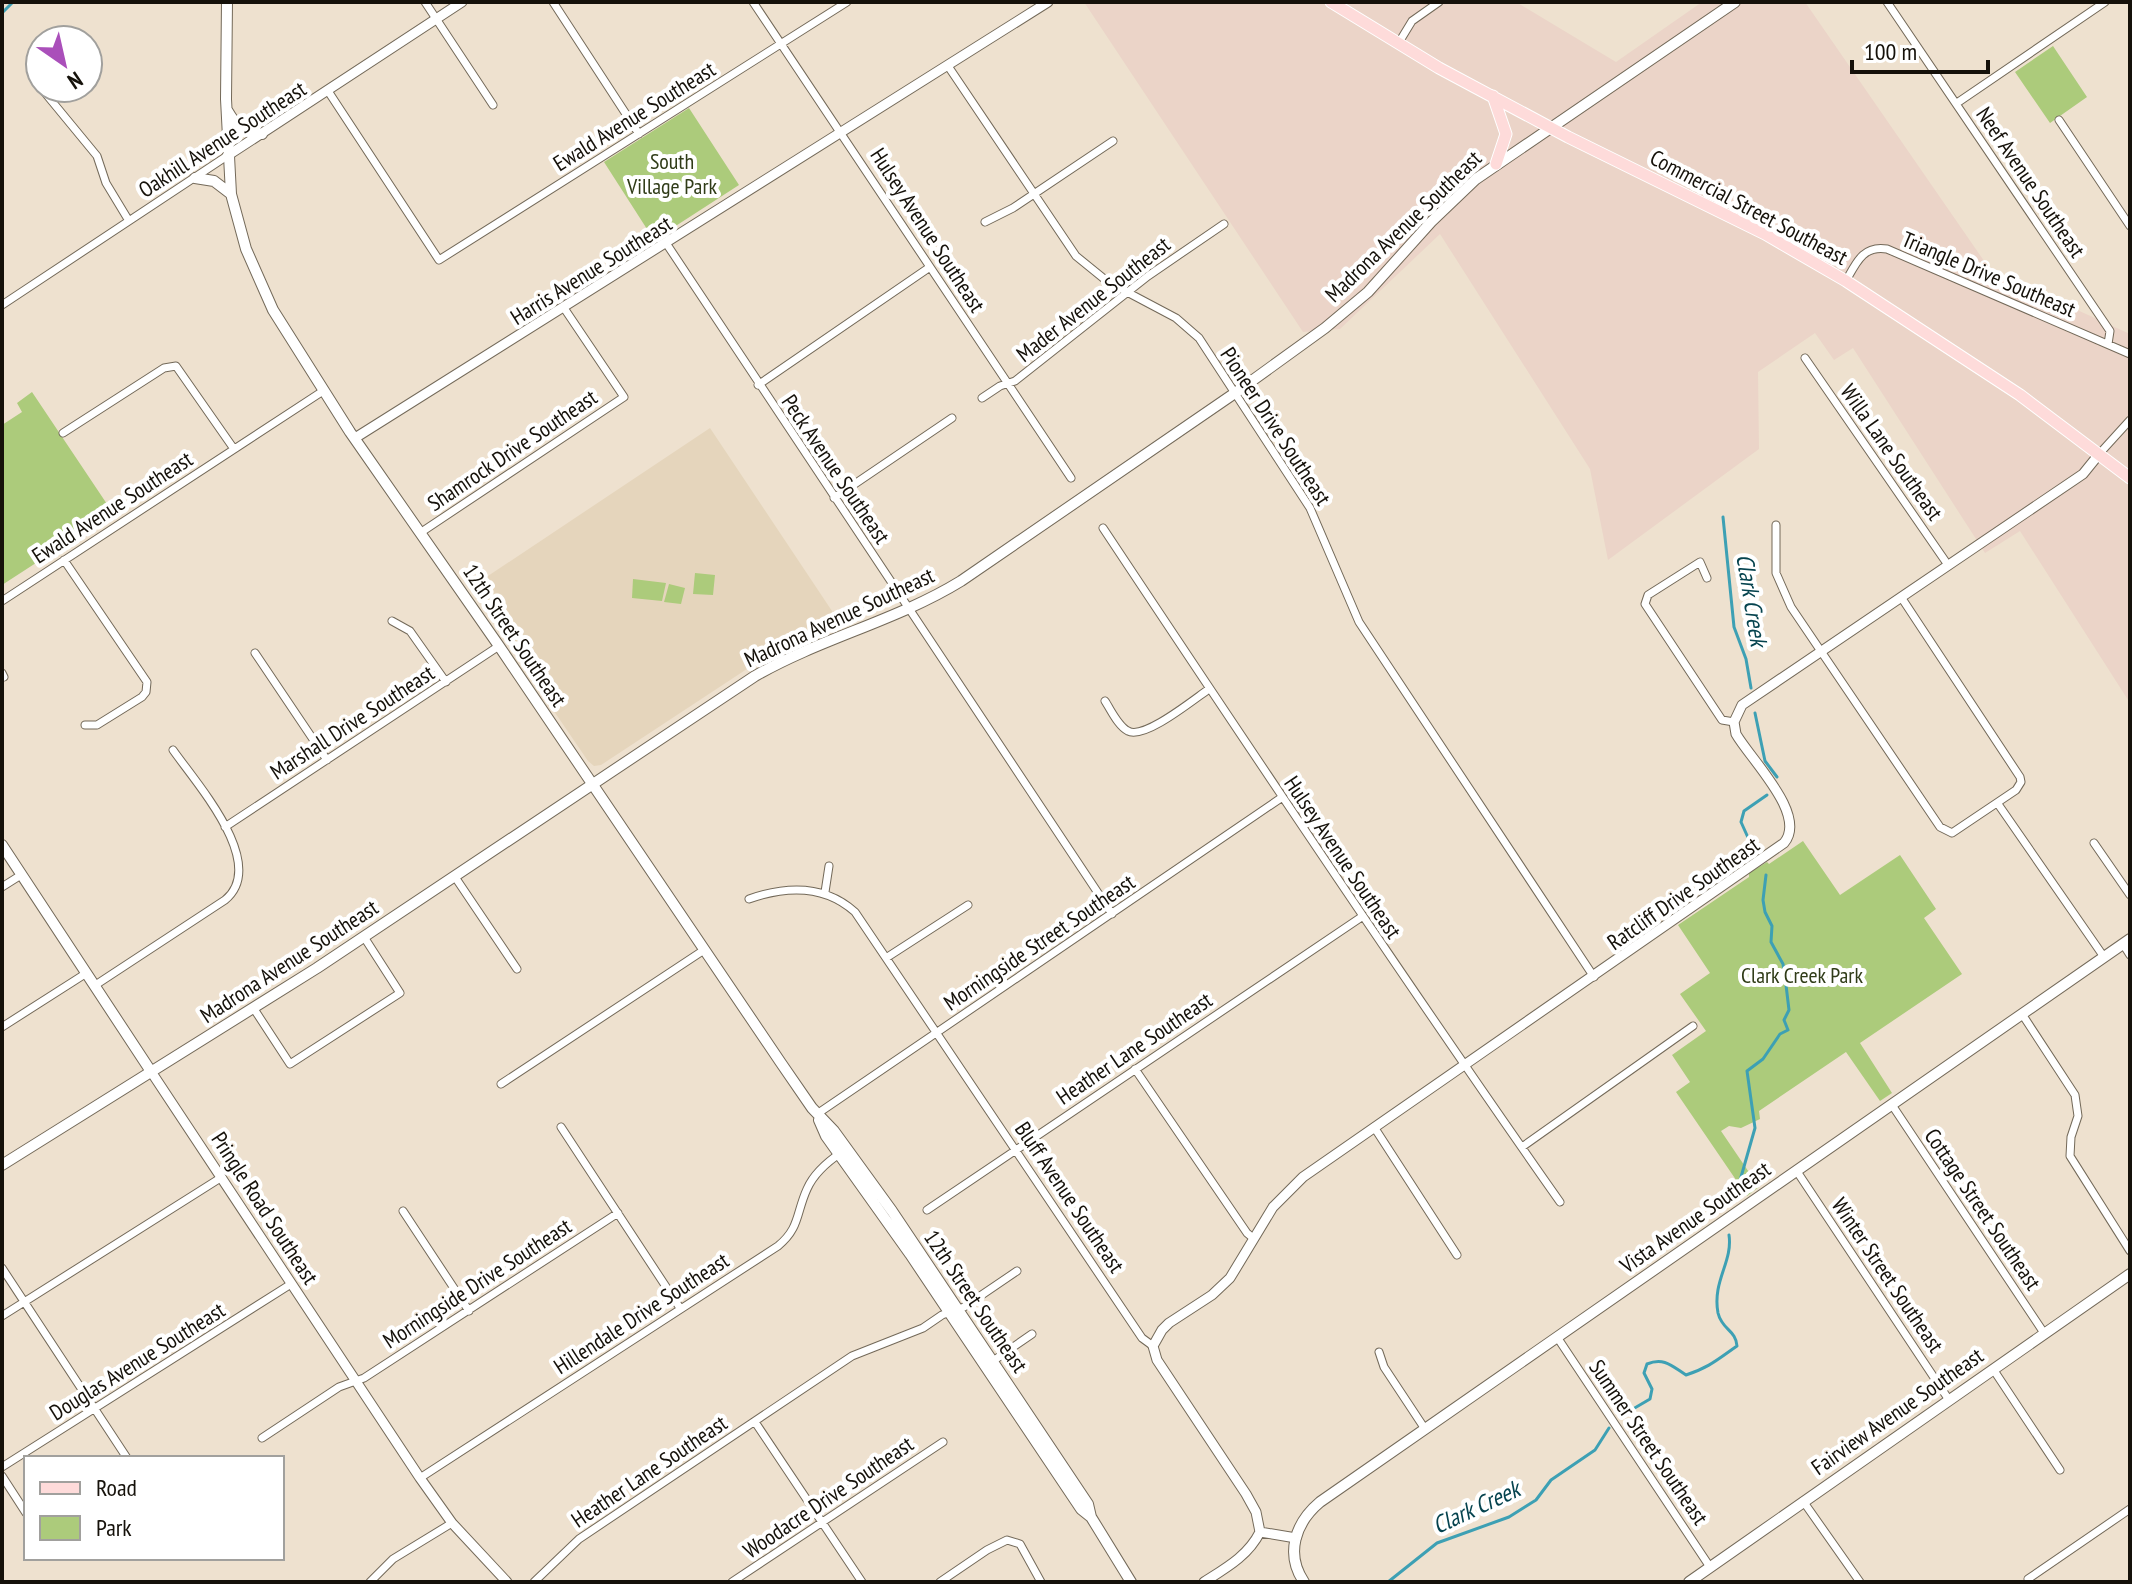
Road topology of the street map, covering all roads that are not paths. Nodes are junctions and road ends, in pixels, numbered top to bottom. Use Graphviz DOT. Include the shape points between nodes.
graph roads {
  1 [pos="227,2"];
  2 [pos="425,2"];
  3 [pos="462,2"];
  4 [pos="553,2"];
  5 [pos="753,2"];
  6 [pos="847,2"];
  7 [pos="1048,2"];
  8 [pos="1331,2"];
  9 [pos="1439,2"];
  10 [pos="1735,2"];
  11 [pos="1887,2"];
  12 [pos="2105,2"];
  13 [pos="1722,6"];
  14 [pos="436,20"];
  15 [pos="1398,44"];
  16 [pos="780,45"];
  17 [pos="948,66"];
  18 [pos="328,91"];
  19 [pos="1493,96"];
  20 [pos="1957,103"];
  21 [pos="55,104"];
  22 [pos="493,105"];
  23 [pos="227,110"];
  24 [pos="2059,120"];
  25 [pos="1550,127"];
  26 [pos="842,133"];
  27 [pos="262,134"];
  28 [pos="639,134"];
  29 [pos="1113,141"];
  30 [pos="227,156"];
  31 [pos="1496,164"];
  32 [pos="195,178"];
  33 [pos="231,194"];
  34 [pos="1034,194"];
  35 [pos="129,221"];
  36 [pos="985,222"];
  37 [pos="1224,224"];
  38 [pos="2130,226"];
  39 [pos="666,243"];
  40 [pos="930,267"];
  41 [pos="1846,281"];
  42 [pos="1131,292"];
  43 [pos="2,305"];
  44 [pos="564,308"];
  45 [pos="2108,344"];
  46 [pos="2130,354"];
  47 [pos="1805,358"];
  48 [pos="1009,384"];
  49 [pos="758,385"];
  50 [pos="323,391"];
  51 [pos="1235,393"];
  52 [pos="982,398"];
  53 [pos="952,418"];
  54 [pos="2130,420"];
  55 [pos="63,433"];
  56 [pos="355,438"];
  57 [pos="234,449"];
  58 [pos="2100,453"];
  59 [pos="1071,478"];
  60 [pos="2130,478"];
  61 [pos="834,498"];
  62 [pos="1776,525"];
  63 [pos="1103,528"];
  64 [pos="420,533"];
  65 [pos="64,560"];
  66 [pos="1948,565"];
  67 [pos="1707,578"];
  68 [pos="1901,597"];
  69 [pos="2,601"];
  70 [pos="909,609"];
  71 [pos="392,621"];
  72 [pos="499,646"];
  73 [pos="1821,651"];
  74 [pos="255,653"];
  75 [pos="446,682"];
  76 [pos="1209,689"];
  77 [pos="1105,701"];
  78 [pos="1734,722"];
  79 [pos="85,725"];
  80 [pos="173,750"];
  81 [pos="327,760"];
  82 [pos="592,784"];
  83 [pos="1281,798"];
  84 [pos="1998,804"];
  85 [pos="225,827"];
  86 [pos="2094,843"];
  87 [pos="2,845"];
  88 [pos="829,866"];
  89 [pos="21,875"];
  90 [pos="455,877"];
  91 [pos="2,887"];
  92 [pos="825,892"];
  93 [pos="2130,895"];
  94 [pos="749,899"];
  95 [pos="968,905"];
  96 [pos="1112,914"];
  97 [pos="1363,916"];
  98 [pos="364,937"];
  99 [pos="2126,942"];
  100 [pos="704,950"];
  101 [pos="2130,955"];
  102 [pos="2104,957"];
  103 [pos="886,958"];
  104 [pos="517,969"];
  105 [pos="85,974"];
  106 [pos="1594,977"];
  107 [pos="94,986"];
  108 [pos="254,1009"];
  109 [pos="2022,1014"];
  110 [pos="1693,1026"];
  111 [pos="2,1027"];
  112 [pos="936,1034"];
  113 [pos="1464,1065"];
  114 [pos="1135,1069"];
  115 [pos="152,1073"];
  116 [pos="501,1084"];
  117 [pos="1892,1105"];
  118 [pos="817,1114"];
  119 [pos="561,1127"];
  120 [pos="1374,1127"];
  121 [pos="1522,1147"];
  122 [pos="843,1151"];
  123 [pos="1015,1151"];
  124 [pos="2,1165"];
  125 [pos="1796,1170"];
  126 [pos="222,1177"];
  127 [pos="1560,1202"];
  128 [pos="927,1210"];
  129 [pos="403,1211"];
  130 [pos="618,1213"];
  131 [pos="1253,1238"];
  132 [pos="2130,1251"];
  133 [pos="1457,1255"];
  134 [pos="2,1268"];
  135 [pos="1017,1271"];
  136 [pos="2130,1274"];
  137 [pos="291,1284"];
  138 [pos="25,1302"];
  139 [pos="680,1308"];
  140 [pos="469,1311"];
  141 [pos="954,1311"];
  142 [pos="2,1316"];
  143 [pos="2044,1333"];
  144 [pos="1032,1334"];
  145 [pos="1557,1337"];
  146 [pos="1153,1346"];
  147 [pos="1379,1352"];
  148 [pos="993,1361"];
  149 [pos="1993,1369"];
  150 [pos="355,1381"];
  151 [pos="1949,1400"];
  152 [pos="94,1409"];
  153 [pos="755,1422"];
  154 [pos="1425,1429"];
  155 [pos="262,1438"];
  156 [pos="943,1442"];
  157 [pos="126,1456"];
  158 [pos="2,1467"];
  159 [pos="2060,1470"];
  160 [pos="2,1476"];
  161 [pos="420,1478"];
  162 [pos="1803,1501"];
  163 [pos="2130,1509"];
  164 [pos="24,1510"];
  165 [pos="1091,1517"];
  166 [pos="822,1522"];
  167 [pos="452,1523"];
  168 [pos="1260,1532"];
  169 [pos="1296,1538"];
  170 [pos="1710,1567"];
  171 [pos="2028,1579"];
  172 [pos="370,1582"];
  173 [pos="507,1582"];
  174 [pos="534,1582"];
  175 [pos="732,1582"];
  176 [pos="862,1582"];
  177 [pos="940,1582"];
  178 [pos="1041,1582"];
  179 [pos="1131,1582"];
  180 [pos="1204,1582"];
  181 [pos="1304,1582"];
  182 [pos="1689,1582"];
  183 [pos="1860,1582"];
  1 -- 23 [label="main road, 12th Street Southeast"];
  2 -- 14 [label="street"];
  3 -- 14 [label="street, Oakhill Avenue Southeast"];
  4 -- 28 [label="street"];
  5 -- 16 [label="street, Hulsey Avenue Southeast"];
  6 -- 16 [label="street, Ewald Avenue Southeast"];
  7 -- 17 [label="street, Harris Avenue Southeast"];
  8 -- 15 [label="main road, Commercial Street Southeast"];
  9 -- 15 [label="street" via="1412,21"];
  10 -- 13 [label="main road, Madrona Avenue Southeast"];
  11 -- 20 [label="street, Neef Avenue Southeast"];
  12 -- 20 [label="street"];
  13 -- 25 [label="main road, Madrona Avenue Southeast"];
  14 -- 18 [label="street, Oakhill Avenue Southeast"];
  14 -- 22 [label="street"];
  15 -- 19 [label="main road, Commercial Street Southeast"];
  16 -- 26 [label="street, Hulsey Avenue Southeast"];
  16 -- 28 [label="street, Ewald Avenue Southeast"];
  17 -- 26 [label="street, Harris Avenue Southeast"];
  17 -- 34 [label="street, Pioneer Drive Southeast"];
  18 -- 27 [label="street, Oakhill Avenue Southeast"];
  18 -- 28 [label="street, Ewald Avenue Southeast" via="439,260"];
  19 -- 25 [label="main road, Commercial Street Southeast"];
  19 -- 31 [label="main road" via="1506,134"];
  20 -- 45 [label="street, Neef Avenue Southeast" via="2110,331"];
  21 -- 35 [label="street" via="97,156"];
  23 -- 27 [label="main road" via="238,128"];
  23 -- 30 [label="main road, 12th Street Southeast"];
  24 -- 38 [label="street"];
  25 -- 31 [label="main road, Madrona Avenue Southeast"];
  25 -- 41 [label="main road, Commercial Street Southeast" via="1757,230"];
  26 -- 39 [label="street, Harris Avenue Southeast"];
  26 -- 40 [label="street, Hulsey Avenue Southeast"];
  27 -- 30 [label="street, Oakhill Avenue Southeast"];
  29 -- 34 [label="street"];
  30 -- 32 [label="street, Oakhill Avenue Southeast"];
  30 -- 33 [label="main road, 12th Street Southeast"];
  31 -- 51 [label="main road, Madrona Avenue Southeast" via="1439,214 1358,300"];
  32 -- 33 [label="main road" via="214,181"];
  32 -- 35 [label="street, Oakhill Avenue Southeast"];
  33 -- 50 [label="main road, 12th Street Southeast" via="257,278"];
  34 -- 36 [label="street"];
  34 -- 42 [label="street, Pioneer Drive Southeast" via="1084,264"];
  35 -- 43 [label="street, Oakhill Avenue Southeast"];
  37 -- 42 [label="street, Mader Avenue Southeast"];
  39 -- 44 [label="street, Harris Avenue Southeast"];
  39 -- 49 [label="street, Peck Avenue Southeast"];
  40 -- 48 [label="street, Hulsey Avenue Southeast"];
  40 -- 49 [label="street"];
  41 -- 45 [label="street, Triangle Drive Southeast" via="1861,255 1887,249"];
  41 -- 58 [label="main road, Commercial Street Southeast"];
  42 -- 48 [label="street, Mader Avenue Southeast"];
  42 -- 51 [label="street, Pioneer Drive Southeast" via="1188,327"];
  44 -- 56 [label="street, Harris Avenue Southeast"];
  44 -- 64 [label="street, Shamrock Drive Southeast" via="624,397"];
  45 -- 46 [label="street, Triangle Drive Southeast"];
  47 -- 66 [label="street, Willa Lane Southeast"];
  48 -- 52 [label="street, Mader Avenue Southeast"];
  48 -- 59 [label="street, Hulsey Avenue Southeast"];
  49 -- 61 [label="street, Peck Avenue Southeast"];
  50 -- 56 [label="main road, 12th Street Southeast"];
  50 -- 57 [label="street, Ewald Avenue Southeast"];
  51 -- 70 [label="main road, Madrona Avenue Southeast" via="961,581"];
  51 -- 106 [label="street, Pioneer Drive Southeast" via="1310,508 1359,622"];
  53 -- 61 [label="street"];
  54 -- 58 [label="street"];
  55 -- 57 [label="street" via="164,368 176,366"];
  56 -- 64 [label="main road, 12th Street Southeast"];
  57 -- 65 [label="street, Ewald Avenue Southeast"];
  58 -- 60 [label="main road, Commercial Street Southeast"];
  58 -- 66 [label="street" via="2083,474"];
  61 -- 70 [label="street, Peck Avenue Southeast"];
  62 -- 73 [label="street" via="1779,582"];
  63 -- 76 [label="street, Hulsey Avenue Southeast"];
  64 -- 72 [label="main road, 12th Street Southeast"];
  65 -- 69 [label="street, Ewald Avenue Southeast"];
  65 -- 79 [label="street" via="147,682 142,697 99,724"];
  66 -- 68 [label="street"];
  67 -- 78 [label="street" via="1700,562 1648,595 1645,604 1722,720"];
  68 -- 73 [label="street"];
  68 -- 84 [label="street" via="2017,772 2021,782"];
  70 -- 82 [label="main road, Madrona Avenue Southeast" via="769,668"];
  70 -- 96 [label="street, Peck Avenue Southeast"];
  71 -- 75 [label="street" via="410,631"];
  72 -- 75 [label="street, Marshall Drive Southeast"];
  72 -- 82 [label="main road, 12th Street Southeast"];
  73 -- 78 [label="street" via="1742,705"];
  73 -- 84 [label="street" via="1940,827 1947,833 1956,831"];
  74 -- 81 [label="street"];
  75 -- 81 [label="street, Marshall Drive Southeast"];
  76 -- 77 [label="street" via="1137,733 1121,726"];
  76 -- 83 [label="street, Hulsey Avenue Southeast"];
  78 -- 106 [label="street, Ratcliff Drive Southeast" via="1742,744 1790,815 1788,838"];
  80 -- 85 [label="street"];
  81 -- 85 [label="street, Marshall Drive Southeast"];
  82 -- 90 [label="main road, Madrona Avenue Southeast"];
  82 -- 100 [label="main road, 12th Street Southeast"];
  83 -- 96 [label="street, Morningside Street Southeast"];
  83 -- 97 [label="street, Hulsey Avenue Southeast"];
  84 -- 102 [label="street"];
  85 -- 107 [label="street" via="240,864 238,882 225,900"];
  86 -- 93 [label="street"];
  87 -- 89 [label="main road, Pringle Road Southeast"];
  88 -- 92 [label="street"];
  89 -- 91 [label="street"];
  89 -- 105 [label="main road, Pringle Road Southeast"];
  90 -- 98 [label="main road, Madrona Avenue Southeast"];
  90 -- 104 [label="street"];
  92 -- 94 [label="street" via="790,889"];
  92 -- 103 [label="street, Bluff Avenue Southeast" via="855,912"];
  95 -- 103 [label="street"];
  96 -- 112 [label="street, Morningside Street Southeast"];
  97 -- 113 [label="street, Hulsey Avenue Southeast"];
  97 -- 114 [label="street, Heather Lane Southeast"];
  98 -- 108 [label="main road, Madrona Avenue Southeast"];
  98 -- 108 [label="street" via="400,993 290,1064"];
  99 -- 101 [label="street"];
  99 -- 102 [label="main road, Vista Avenue Southeast"];
  100 -- 116 [label="street"];
  100 -- 118 [label="main road, 12th Street Southeast"];
  102 -- 109 [label="main road, Vista Avenue Southeast"];
  103 -- 112 [label="street, Bluff Avenue Southeast"];
  105 -- 107 [label="main road, Pringle Road Southeast"];
  105 -- 111 [label="street"];
  106 -- 113 [label="street, Ratcliff Drive Southeast"];
  107 -- 115 [label="main road, Pringle Road Southeast"];
  108 -- 115 [label="main road, Madrona Avenue Southeast"];
  109 -- 117 [label="main road, Vista Avenue Southeast"];
  109 -- 132 [label="street" via="2075,1095 2078,1116 2070,1156"];
  110 -- 121 [label="street"];
  112 -- 118 [label="street, Morningside Street Southeast"];
  112 -- 123 [label="street, Bluff Avenue Southeast"];
  113 -- 120 [label="street, Ratcliff Drive Southeast"];
  113 -- 121 [label="street, Hulsey Avenue Southeast"];
  114 -- 123 [label="street, Heather Lane Southeast"];
  114 -- 131 [label="street"];
  115 -- 124 [label="main road, Madrona Avenue Southeast"];
  115 -- 126 [label="street, Pringle Road Southeast"];
  117 -- 125 [label="main road, Vista Avenue Southeast"];
  117 -- 143 [label="street, Cottage Street Southeast"];
  118 -- 122 [label="main road, 12th Street Southeast" via="826,1136"];
  119 -- 130 [label="street"];
  120 -- 131 [label="street, Ratcliff Drive Southeast" via="1291,1187"];
  120 -- 133 [label="street"];
  121 -- 127 [label="street, Hulsey Avenue Southeast"];
  122 -- 139 [label="street, Hillendale Drive Southeast" via="812,1180 790,1236"];
  122 -- 141 [label="main road, 12th Street Southeast"];
  123 -- 128 [label="street, Heather Lane Southeast"];
  123 -- 146 [label="street, Bluff Avenue Southeast" via="1142,1338"];
  125 -- 145 [label="main road, Vista Avenue Southeast"];
  125 -- 151 [label="street, Winter Street Southeast"];
  126 -- 137 [label="street, Pringle Road Southeast"];
  126 -- 138 [label="street"];
  129 -- 140 [label="street"];
  130 -- 139 [label="street"];
  130 -- 140 [label="street, Morningside Drive Southeast"];
  131 -- 146 [label="street, Ratcliff Drive Southeast" via="1230,1278 1169,1323"];
  134 -- 138 [label="street"];
  135 -- 141 [label="street, Heather Lane Southeast"];
  136 -- 143 [label="main road, Fairview Avenue Southeast"];
  137 -- 150 [label="street, Pringle Road Southeast"];
  137 -- 152 [label="street, Douglas Avenue Southeast"];
  138 -- 142 [label="street"];
  138 -- 152 [label="street"];
  139 -- 161 [label="street, Hillendale Drive Southeast"];
  140 -- 150 [label="street, Morningside Drive Southeast"];
  141 -- 148 [label="main road, 12th Street Southeast"];
  141 -- 153 [label="street, Heather Lane Southeast" via="852,1356"];
  141 -- 165 [label="main road, 12th Street Southeast"];
  143 -- 149 [label="main road, Fairview Avenue Southeast"];
  144 -- 148 [label="street"];
  145 -- 154 [label="main road, Vista Avenue Southeast"];
  145 -- 170 [label="street, Summer Street Southeast"];
  146 -- 168 [label="street, Bluff Avenue Southeast" via="1162,1368 1246,1494"];
  147 -- 154 [label="street"];
  148 -- 165 [label="main road, 12th Street Southeast" via="1088,1504"];
  149 -- 151 [label="main road, Fairview Avenue Southeast"];
  149 -- 159 [label="street"];
  150 -- 155 [label="street, Morningside Drive Southeast"];
  150 -- 161 [label="street, Pringle Road Southeast"];
  151 -- 162 [label="main road, Fairview Avenue Southeast"];
  152 -- 157 [label="street"];
  152 -- 158 [label="street, Douglas Avenue Southeast"];
  153 -- 166 [label="street"];
  153 -- 174 [label="street, Heather Lane Southeast" via="579,1539"];
  154 -- 169 [label="main road, Vista Avenue Southeast" via="1312,1509"];
  156 -- 166 [label="street, Woodacre Drive Southeast"];
  160 -- 164 [label="street"];
  161 -- 167 [label="street, Pringle Road Southeast"];
  162 -- 170 [label="main road, Fairview Avenue Southeast"];
  162 -- 183 [label="street"];
  163 -- 171 [label="street"];
  165 -- 179 [label="main road, 12th Street Southeast"];
  166 -- 175 [label="street, Woodacre Drive Southeast"];
  166 -- 176 [label="street"];
  167 -- 172 [label="street" via="393,1559"];
  167 -- 173 [label="street, Pringle Road Southeast"];
  168 -- 169 [label="street"];
  168 -- 180 [label="street" via="1240,1559"];
  169 -- 181 [label="main road" via="1293,1557"];
  170 -- 182 [label="main road, Fairview Avenue Southeast"];
  177 -- 178 [label="street" via="1007,1540 1020,1544"];
}
